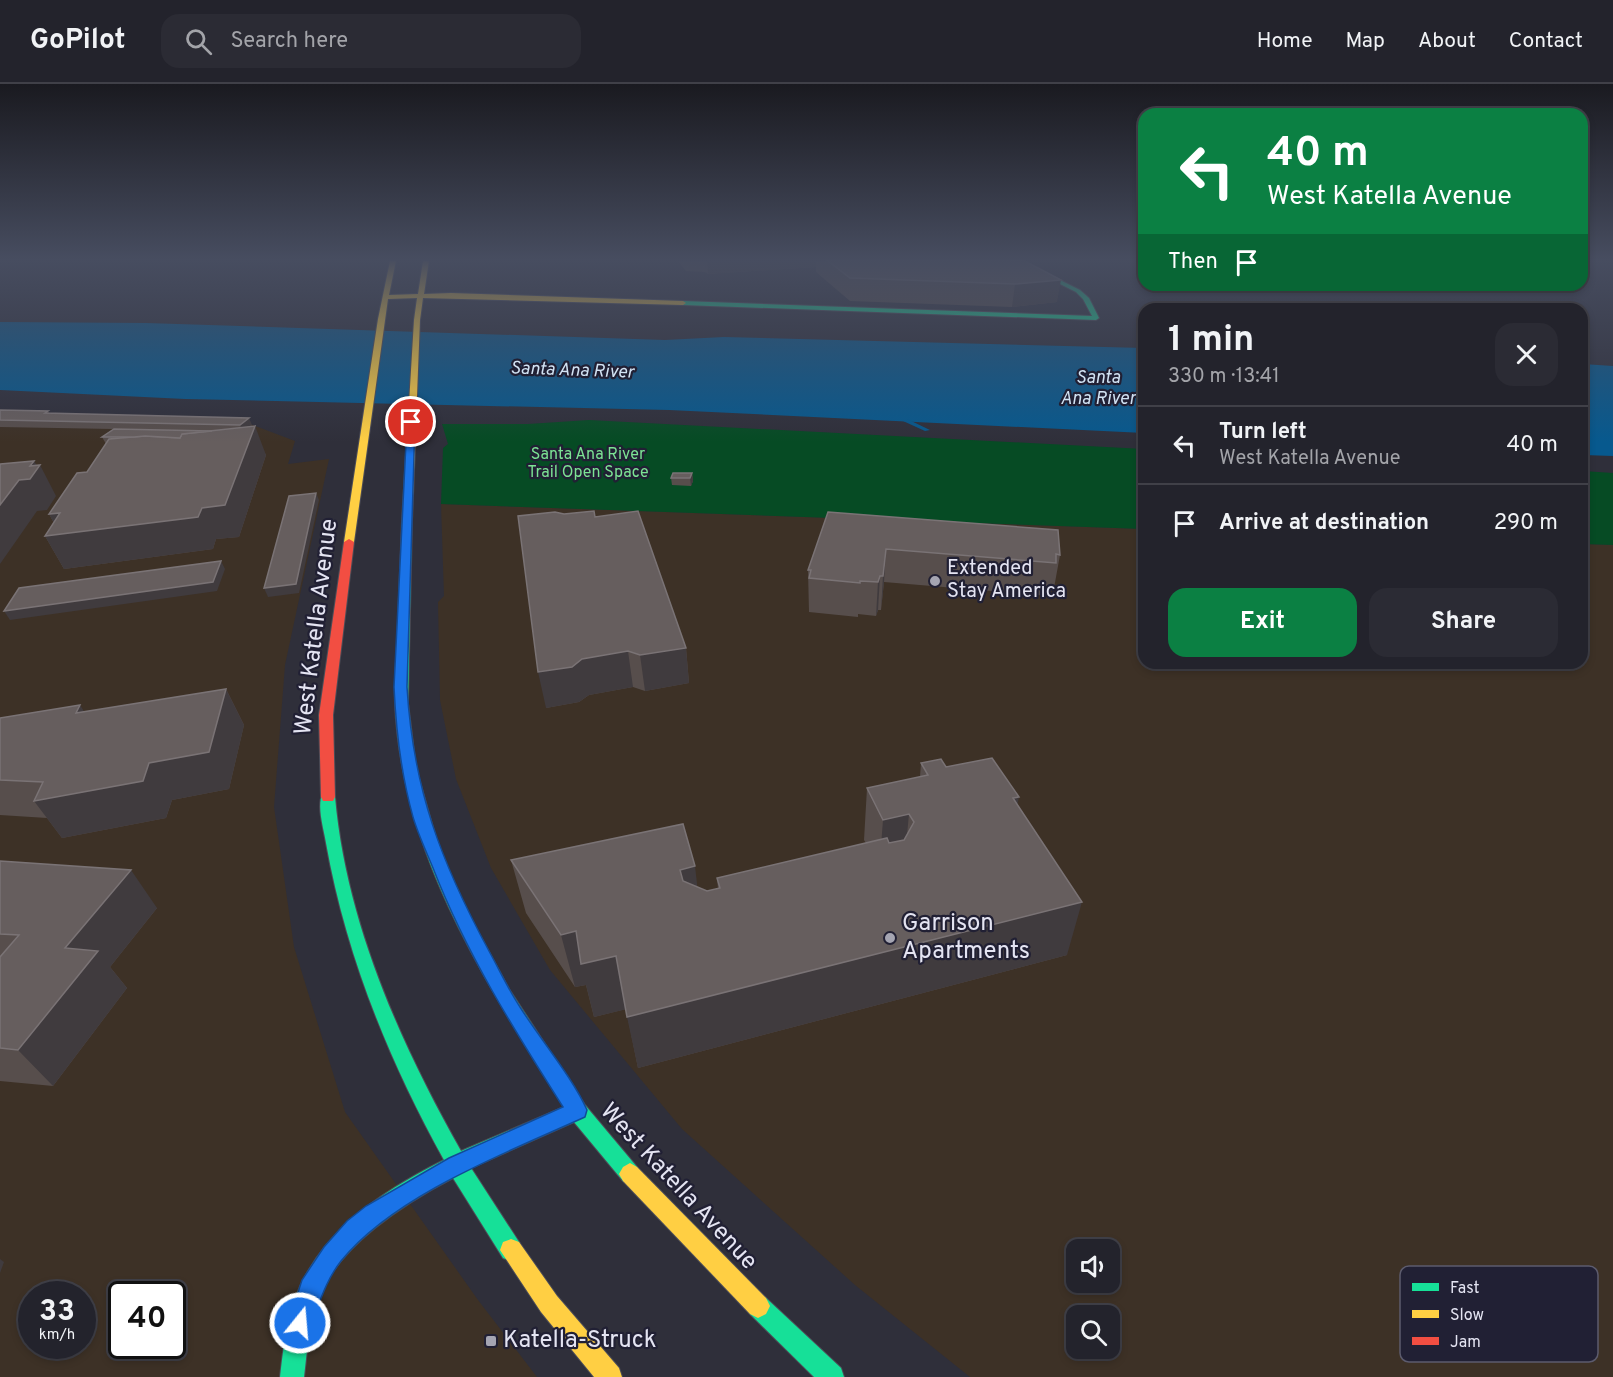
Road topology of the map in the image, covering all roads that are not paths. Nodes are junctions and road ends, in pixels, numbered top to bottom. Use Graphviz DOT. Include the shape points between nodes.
graph roads {
  1 [pos="381,321"];
  2 [pos="417,321"];
  3 [pos="577,1110"];
  4 [pos="456,1165"];
  5 [pos="292,1377"];
  6 [pos="610,1377"];
  7 [pos="832,1377"];
  1 -- 4 [label="main road, West Katella Avenue" via="326,708 329,807 340,876 364,958 402,1058"];
  2 -- 3 [label="main road, West Katella Avenue" via="400,687 410,774 421,819 455,903 512,1011"];
  3 -- 4 [label="main road"];
  3 -- 7 [label="main road, West Katella Avenue" via="649,1195"];
  4 -- 5 [label="main road" via="373,1213 332,1255 311,1288 300,1323"];
  4 -- 6 [label="main road, West Katella Avenue" via="531,1280"];
}
